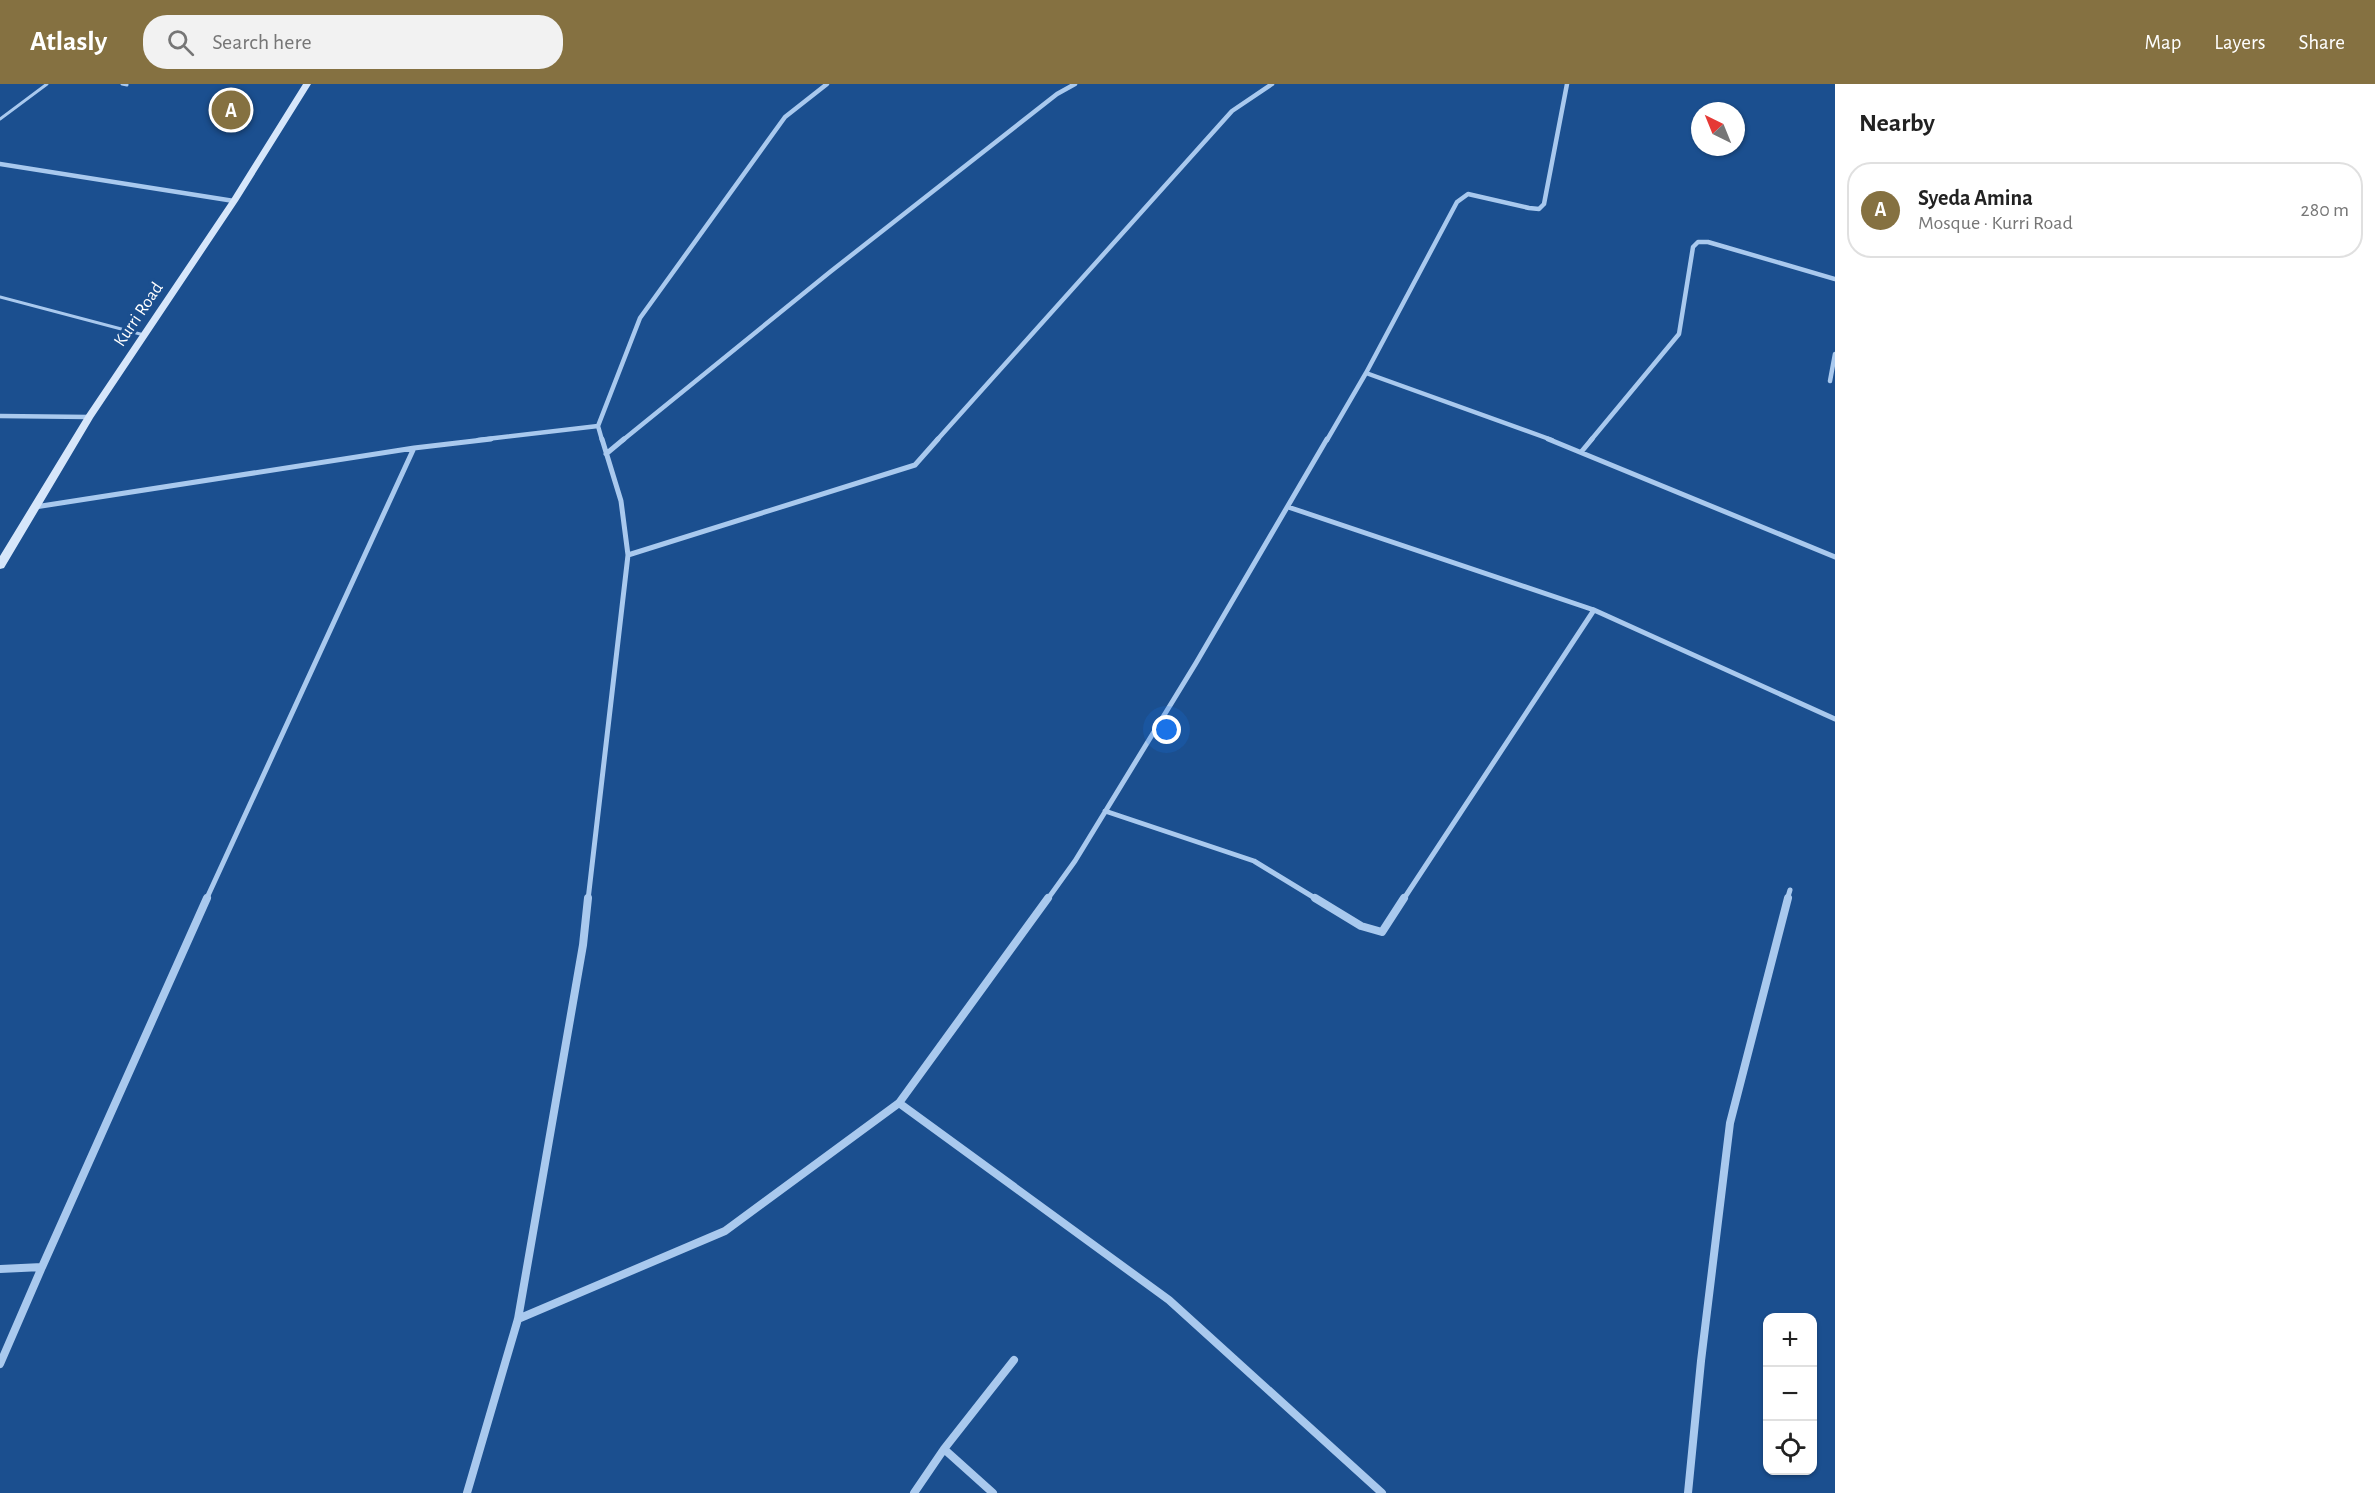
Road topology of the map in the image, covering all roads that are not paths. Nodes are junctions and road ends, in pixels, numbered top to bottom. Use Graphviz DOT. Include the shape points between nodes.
graph roads {
  1 [pos="47,84"];
  2 [pos="122,84"];
  3 [pos="308,84"];
  4 [pos="827,84"];
  5 [pos="1075,84"];
  6 [pos="1272,84"];
  7 [pos="1567,84"];
  8 [pos="127,85"];
  9 [pos="0,119"];
  10 [pos="0,164"];
  11 [pos="234,201"];
  12 [pos="1835,279"];
  13 [pos="0,297"];
  14 [pos="144,335"];
  15 [pos="1835,354"];
  16 [pos="1366,373"];
  17 [pos="1830,381"];
  18 [pos="0,416"];
  19 [pos="89,417"];
  20 [pos="598,426"];
  21 [pos="414,448"];
  22 [pos="1582,451"];
  23 [pos="606,454"];
  24 [pos="35,507"];
  25 [pos="1288,507"];
  26 [pos="628,555"];
  27 [pos="1835,557"];
  28 [pos="0,565"];
  29 [pos="1594,610"];
  30 [pos="1835,719"];
  31 [pos="1105,811"];
  32 [pos="1790,890"];
  33 [pos="899,1103"];
  34 [pos="42,1267"];
  35 [pos="0,1269"];
  36 [pos="518,1319"];
  37 [pos="1014,1360"];
  38 [pos="0,1364"];
  39 [pos="944,1449"];
  40 [pos="467,1493"];
  41 [pos="914,1493"];
  42 [pos="993,1493"];
  43 [pos="1382,1493"];
  44 [pos="1688,1493"];
  1 -- 9 [label="lane"];
  2 -- 8 [label="lane"];
  3 -- 11 [label="main road, Kurri Road"];
  4 -- 20 [label="street" via="785,117 640,318"];
  5 -- 23 [label="street" via="912,205"];
  6 -- 26 [label="street" via="1232,111 915,465"];
  7 -- 16 [label="street" via="1544,204 1539,209 1468,194 1461,197"];
  10 -- 11 [label="street"];
  11 -- 14 [label="main road, Kurri Road"];
  12 -- 22 [label="street" via="1698,242 1693,247 1679,334"];
  13 -- 14 [label="lane"];
  14 -- 19 [label="main road, Kurri Road"];
  15 -- 17 [label="street"];
  16 -- 22 [label="street"];
  16 -- 25 [label="street"];
  18 -- 19 [label="street"];
  19 -- 24 [label="main road, Kurri Road"];
  20 -- 21 [label="street"];
  20 -- 23 [label="street"];
  21 -- 24 [label="street"];
  21 -- 34 [label="street" via="262,774"];
  22 -- 27 [label="street"];
  23 -- 26 [label="street" via="621,501"];
  24 -- 28 [label="main road, Kurri Road"];
  25 -- 29 [label="street"];
  25 -- 31 [label="street"];
  26 -- 36 [label="street" via="583,945"];
  29 -- 30 [label="street"];
  29 -- 31 [label="street" via="1382,932 1361,926 1254,861"];
  31 -- 33 [label="street" via="1075,861"];
  32 -- 44 [label="street" via="1730,1123"];
  33 -- 36 [label="street" via="725,1231"];
  33 -- 43 [label="street" via="1169,1300"];
  34 -- 35 [label="street"];
  34 -- 38 [label="street"];
  36 -- 40 [label="street"];
  37 -- 39 [label="street"];
  39 -- 41 [label="street"];
  39 -- 42 [label="street"];
}
